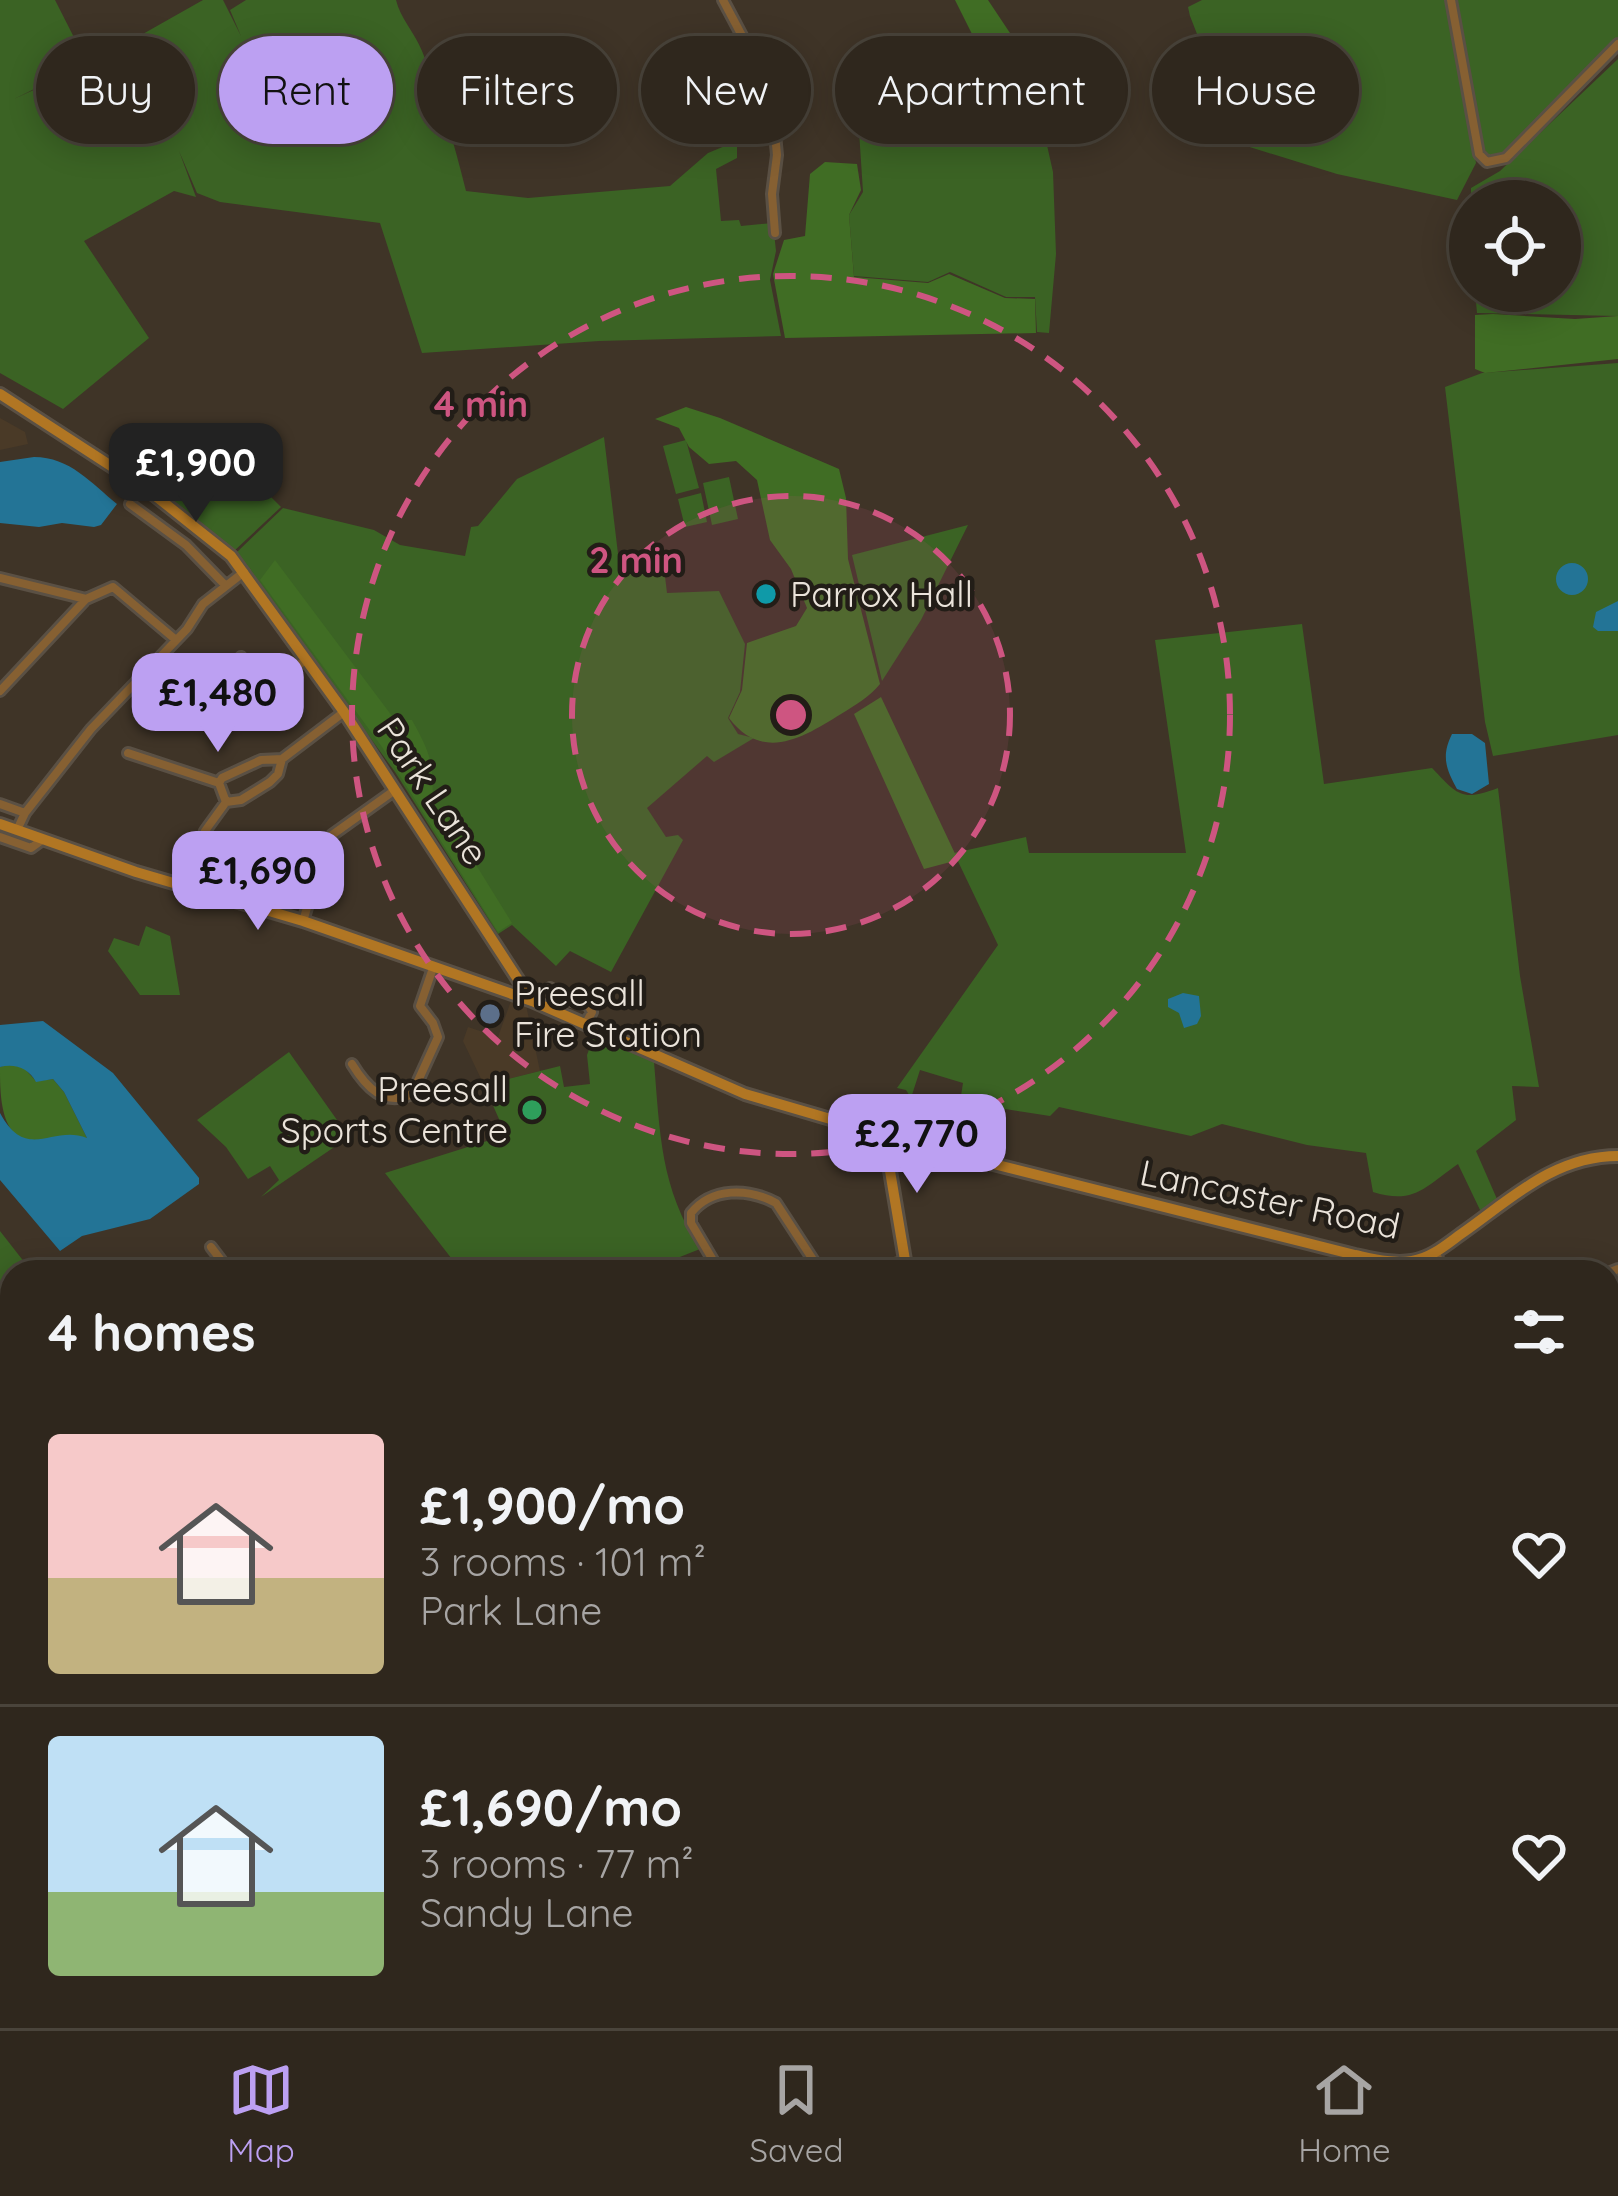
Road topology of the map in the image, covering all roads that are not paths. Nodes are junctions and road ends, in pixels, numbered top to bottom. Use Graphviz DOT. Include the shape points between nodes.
graph roads {
  1 [pos="724,0"];
  2 [pos="1450,0"];
  3 [pos="1618,44"];
  4 [pos="775,233"];
  5 [pos="0,394"];
  6 [pos="130,504"];
  7 [pos="244,572"];
  8 [pos="0,578"];
  9 [pos="226,586"];
  10 [pos="86,599"];
  11 [pos="176,640"];
  12 [pos="241,657"];
  13 [pos="308,659"];
  14 [pos="244,688"];
  15 [pos="262,689"];
  16 [pos="0,691"];
  17 [pos="344,712"];
  18 [pos="128,753"];
  19 [pos="282,759"];
  20 [pos="219,783"];
  21 [pos="396,789"];
  22 [pos="226,802"];
  23 [pos="0,804"];
  24 [pos="25,812"];
  25 [pos="0,824"];
  26 [pos="17,830"];
  27 [pos="0,837"];
  28 [pos="42,840"];
  29 [pos="186,888"];
  30 [pos="303,922"];
  31 [pos="433,968"];
  32 [pos="513,969"];
  33 [pos="550,988"];
  34 [pos="500,991"];
  35 [pos="532,1001"];
  36 [pos="586,1024"];
  37 [pos="352,1064"];
  38 [pos="882,1134"];
  39 [pos="908,1142"];
  40 [pos="1618,1156"];
  41 [pos="889,1165"];
  42 [pos="212,1247"];
  43 [pos="1436,1252"];
  44 [pos="1355,1255"];
  45 [pos="221,1260"];
  46 [pos="713,1260"];
  47 [pos="814,1260"];
  48 [pos="905,1260"];
  49 [pos="1354,1260"];
  50 [pos="1378,1260"];
  51 [pos="1416,1260"];
  52 [pos="1438,1260"];
  1 -- 4 [label="street" via="772,103"];
  2 -- 3 [label="street" via="1487,162 1506,158"];
  5 -- 7 [label="main road, Park Lane" via="189,520"];
  6 -- 9 [label="street"];
  7 -- 9 [label="street"];
  7 -- 13 [label="main road, Park Lane"];
  8 -- 10 [label="street"];
  9 -- 11 [label="street"];
  10 -- 11 [label="street" via="113,587"];
  10 -- 16 [label="street"];
  11 -- 24 [label="street"];
  12 -- 15 [label="street"];
  13 -- 15 [label="street"];
  13 -- 17 [label="main road, Park Lane"];
  14 -- 15 [label="street" via="250,697"];
  17 -- 19 [label="street"];
  17 -- 21 [label="main road, Park Lane"];
  18 -- 20 [label="street"];
  19 -- 20 [label="street" via="250,764"];
  19 -- 22 [label="street" via="269,782"];
  20 -- 22 [label="street"];
  21 -- 30 [label="street" via="332,835"];
  21 -- 32 [label="main road, Park Lane"];
  22 -- 29 [label="street"];
  23 -- 24 [label="street"];
  24 -- 26 [label="street"];
  25 -- 26 [label="main road, Lancaster Road"];
  26 -- 28 [label="main road, Lancaster Road"];
  27 -- 28 [label="street" via="31,848"];
  28 -- 29 [label="main road, Lancaster Road"];
  29 -- 30 [label="main road, Lancaster Road"];
  30 -- 31 [label="main road, Lancaster Road"];
  31 -- 34 [label="main road, Lancaster Road"];
  31 -- 37 [label="street" via="420,1006 437,1041 412,1094 379,1095"];
  32 -- 34 [label="main road"];
  32 -- 35 [label="main road, Park Lane"];
  33 -- 36 [label="street" via="591,1007"];
  34 -- 35 [label="main road, Lancaster Road"];
  35 -- 36 [label="main road, Lancaster Road"];
  36 -- 38 [label="main road, Lancaster Road" via="727,1087"];
  38 -- 39 [label="main road, Lancaster Road"];
  38 -- 41 [label="main road"];
  39 -- 41 [label="main road"];
  39 -- 44 [label="main road, Lancaster Road"];
  40 -- 43 [label="main road, Lancaster Road" via="1550,1170"];
  41 -- 48 [label="main road"];
  42 -- 45 [label="street"];
  43 -- 51 [label="main road, Lancaster Road"];
  43 -- 52 [label="street"];
  44 -- 49 [label="street"];
  44 -- 50 [label="main road, Lancaster Road"];
  46 -- 47 [label="street" via="692,1223 694,1208 743,1192 782,1209"];
}
